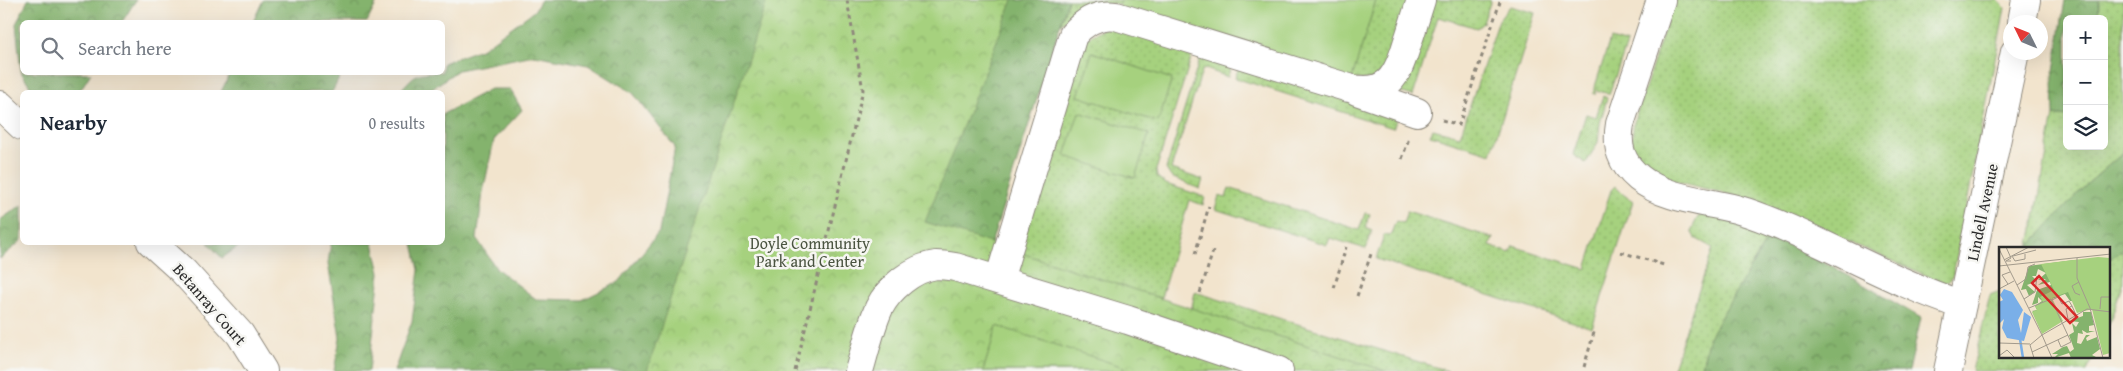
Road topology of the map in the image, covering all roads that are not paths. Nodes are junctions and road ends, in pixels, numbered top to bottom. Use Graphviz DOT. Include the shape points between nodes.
graph roads {
  1 [pos="1421,0"];
  2 [pos="1661,0"];
  3 [pos="2026,0"];
  4 [pos="2023,15"];
  5 [pos="2013,60"];
  6 [pos="1349,88"];
  7 [pos="0,105"];
  8 [pos="1417,112"];
  9 [pos="20,124"];
  10 [pos="154,245"];
  11 [pos="999,280"];
  12 [pos="1962,305"];
  13 [pos="1242,365"];
  14 [pos="263,371"];
  15 [pos="859,371"];
  16 [pos="1279,371"];
  17 [pos="1948,371"];
  1 -- 6 [label="street" via="1395,75 1381,88 1360,91"];
  2 -- 12 [label="street" via="1617,140 1631,170 1664,191 1737,209 1778,224 1909,285"];
  3 -- 4 [label="street"];
  5 -- 12 [label="street, Lindell Avenue"];
  6 -- 8 [label="street"];
  6 -- 11 [label="street" via="1116,16 1089,20 1073,36"];
  7 -- 9 [label="street"];
  10 -- 14 [label="street, Betanray Court" via="240,334"];
  11 -- 13 [label="street" via="1128,320"];
  11 -- 15 [label="street" via="937,265 920,269 904,279 879,308"];
  12 -- 17 [label="street, Lindell Avenue"];
  13 -- 16 [label="street"];
}
